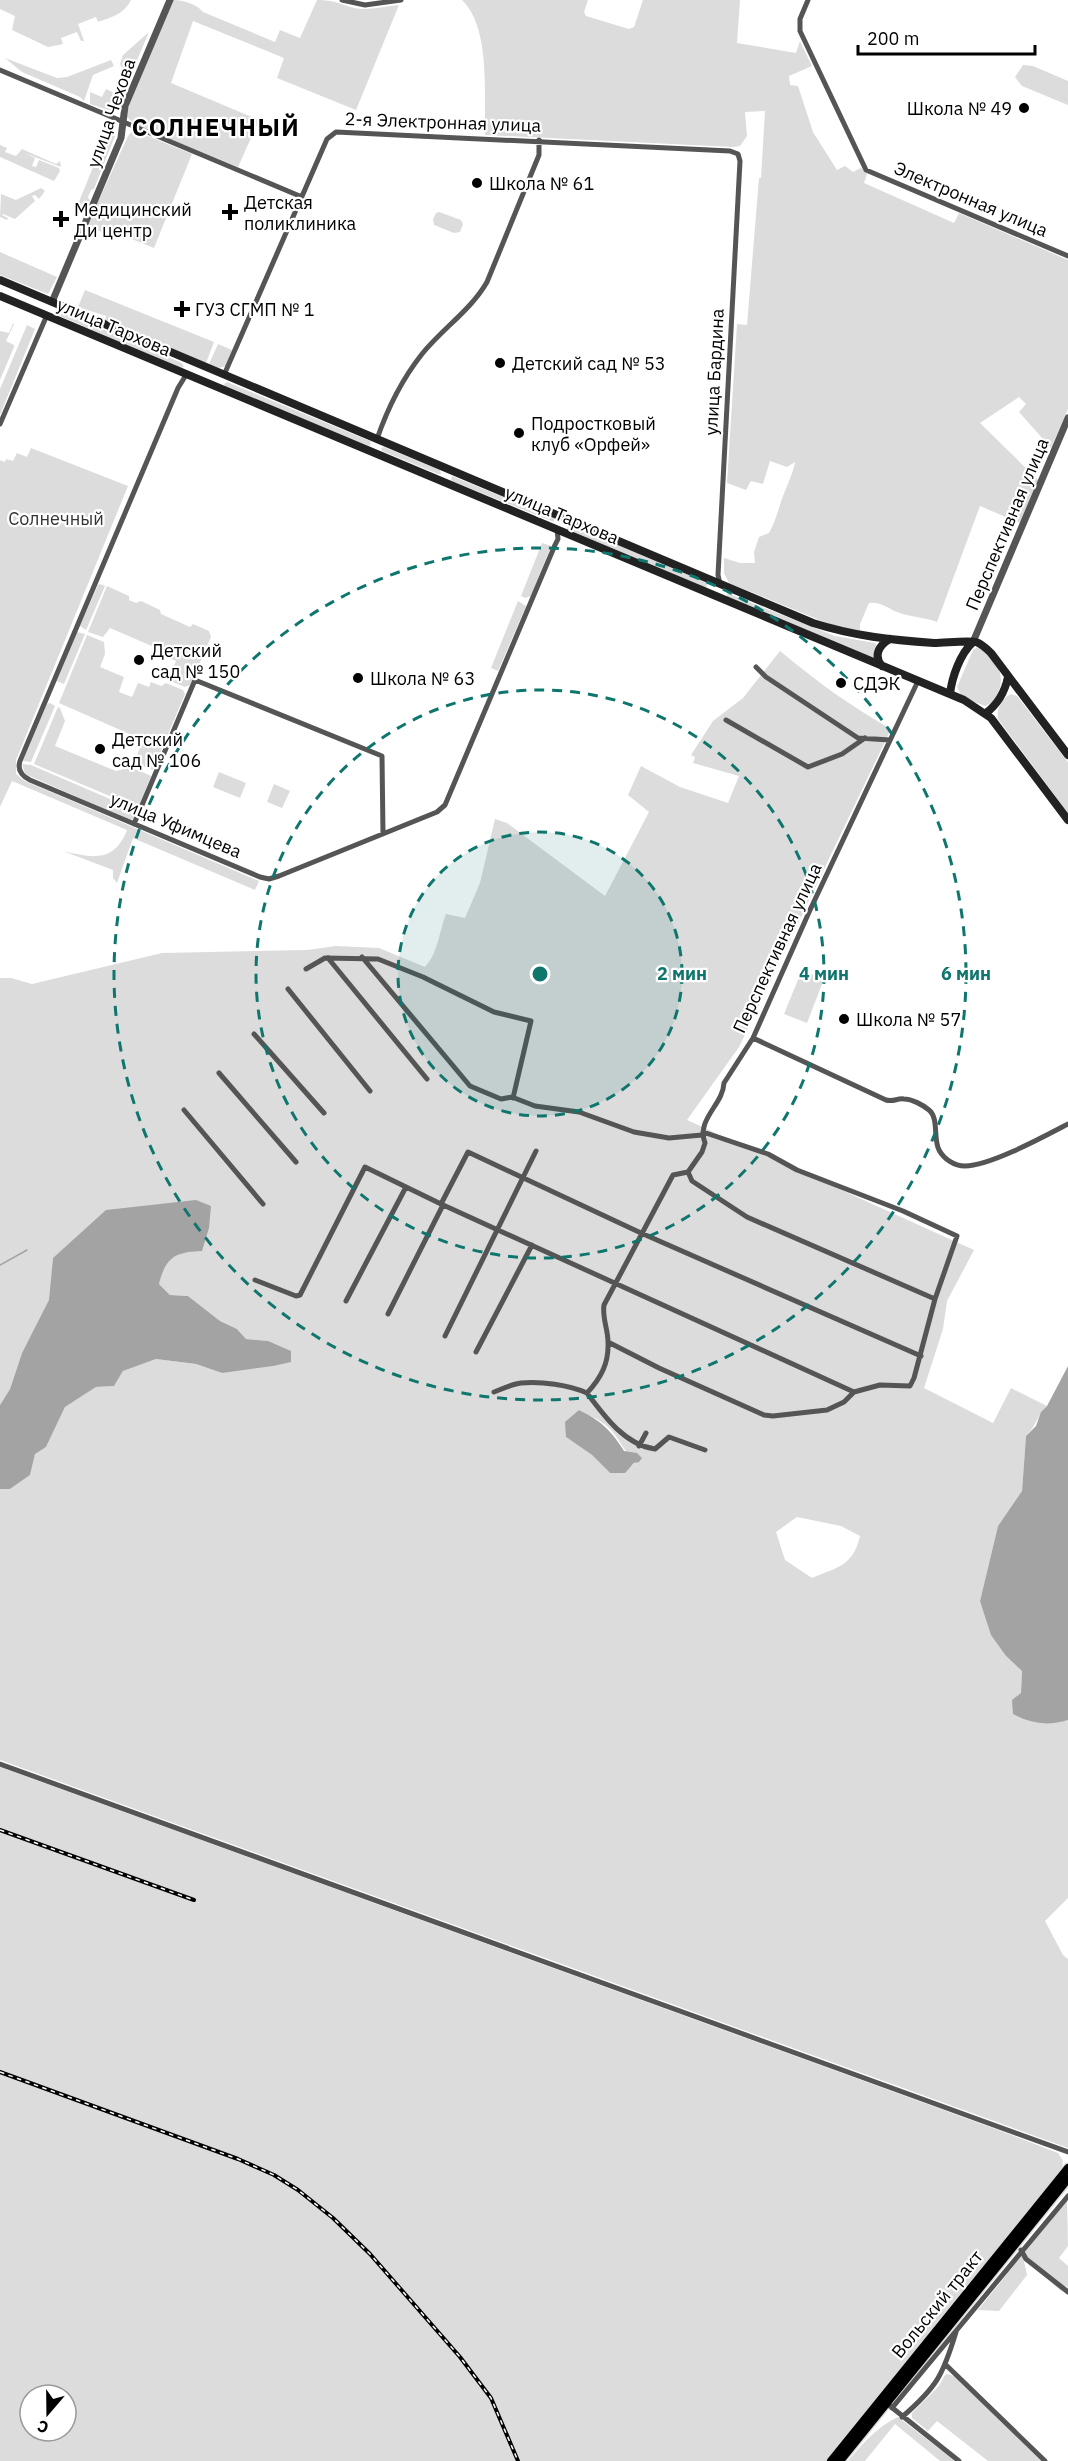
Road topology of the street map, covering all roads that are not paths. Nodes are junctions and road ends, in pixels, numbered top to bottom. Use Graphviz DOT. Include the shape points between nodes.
graph roads {
  1 [pos="170,0"];
  2 [pos="342,0"];
  3 [pos="401,0"];
  4 [pos="808,0"];
  5 [pos="0,70"];
  6 [pos="124,122"];
  7 [pos="539,140"];
  8 [pos="741,161"];
  9 [pos="302,197"];
  10 [pos="1068,256"];
  11 [pos="0,280"];
  12 [pos="26,291"];
  13 [pos="0,296"];
  14 [pos="52,302"];
  15 [pos="21,304"];
  16 [pos="47,315"];
  17 [pos="192,361"];
  18 [pos="186,375"];
  19 [pos="225,375"];
  20 [pos="219,388"];
  21 [pos="1068,418"];
  22 [pos="0,424"];
  23 [pos="377,439"];
  24 [pos="562,517"];
  25 [pos="557,529"];
  26 [pos="720,584"];
  27 [pos="717,596"];
  28 [pos="890,639"];
  29 [pos="973,642"];
  30 [pos="882,666"];
  31 [pos="756,667"];
  32 [pos="1008,677"];
  33 [pos="918,681"];
  34 [pos="950,694"];
  35 [pos="986,713"];
  36 [pos="726,720"];
  37 [pos="865,738"];
  38 [pos="890,740"];
  39 [pos="1068,755"];
  40 [pos="1068,820"];
  41 [pos="134,824"];
  42 [pos="383,834"];
  43 [pos="362,957"];
  44 [pos="328,958"];
  45 [pos="306,969"];
  46 [pos="288,989"];
  47 [pos="254,1034"];
  48 [pos="753,1038"];
  49 [pos="219,1073"];
  50 [pos="427,1079"];
  51 [pos="370,1091"];
  52 [pos="513,1098"];
  53 [pos="184,1110"];
  54 [pos="324,1113"];
  55 [pos="1068,1124"];
  56 [pos="703,1131"];
  57 [pos="536,1151"];
  58 [pos="296,1162"];
  59 [pos="688,1172"];
  60 [pos="523,1178"];
  61 [pos="406,1187"];
  62 [pos="263,1204"];
  63 [pos="442,1205"];
  64 [pos="496,1229"];
  65 [pos="641,1233"];
  66 [pos="532,1245"];
  67 [pos="255,1281"];
  68 [pos="615,1283"];
  69 [pos="935,1299"];
  70 [pos="346,1301"];
  71 [pos="388,1314"];
  72 [pos="445,1336"];
  73 [pos="608,1342"];
  74 [pos="476,1352"];
  75 [pos="921,1356"];
  76 [pos="494,1392"];
  77 [pos="854,1392"];
  78 [pos="587,1393"];
  79 [pos="646,1433"];
  80 [pos="639,1446"];
  81 [pos="705,1450"];
  82 [pos="0,1764"];
  83 [pos="1068,2152"];
  84 [pos="1068,2168"];
  85 [pos="1068,2181"];
  86 [pos="1068,2196"];
  87 [pos="1021,2250"];
  88 [pos="1068,2292"];
  89 [pos="954,2326"];
  90 [pos="946,2365"];
  91 [pos="889,2406"];
  92 [pos="902,2417"];
  93 [pos="831,2461"];
  94 [pos="840,2461"];
  95 [pos="959,2461"];
  96 [pos="1045,2461"];
  1 -- 6 [label="street, улица Чехова" via="125,106"];
  2 -- 3 [label="street" via="364,4"];
  4 -- 10 [label="street, Электронная улица" via="800,31 864,167 872,174"];
  5 -- 6 [label="street"];
  6 -- 9 [label="street"];
  6 -- 14 [label="street, улица Чехова" via="121,138"];
  7 -- 8 [label="street, 2-я Электронная улица" via="730,151 738,154"];
  7 -- 9 [label="street, 2-я Электронная улица" via="336,132 327,139"];
  7 -- 23 [label="street" via="539,155 487,282 423,354 387,412"];
  8 -- 26 [label="street, улица Бардина"];
  9 -- 19 [label="street, 2-я Электронная улица"];
  11 -- 12 [label="main road, улица Тархова"];
  12 -- 14 [label="main road, улица Тархова"];
  12 -- 15 [label="main road"];
  13 -- 15 [label="main road, улица Тархова"];
  14 -- 16 [label="main road"];
  14 -- 17 [label="main road, улица Тархова"];
  15 -- 16 [label="main road, улица Тархова"];
  16 -- 18 [label="main road, улица Тархова"];
  16 -- 22 [label="street"];
  17 -- 18 [label="main road"];
  17 -- 19 [label="main road, улица Тархова"];
  18 -- 20 [label="main road, улица Тархова"];
  18 -- 41 [label="street, улица Уфимцева" via="19,765 24,777"];
  19 -- 20 [label="main road"];
  19 -- 23 [label="main road, улица Тархова"];
  20 -- 25 [label="main road, улица Тархова"];
  21 -- 29 [label="street, Перспективная улица"];
  23 -- 24 [label="main road, улица Тархова"];
  24 -- 25 [label="main road"];
  24 -- 26 [label="main road, улица Тархова"];
  25 -- 27 [label="main road, улица Тархова"];
  25 -- 42 [label="street, улица Уфимцева" via="558,539 448,800 437,812"];
  26 -- 27 [label="main road"];
  26 -- 28 [label="main road, улица Тархова" via="822,626"];
  27 -- 30 [label="main road, улица Тархова"];
  28 -- 29 [label="main road, улица Тархова"];
  28 -- 30 [label="main road" via="878,652"];
  29 -- 32 [label="main road" via="985,647"];
  29 -- 34 [label="main road" via="966,648"];
  30 -- 33 [label="main road, улица Тархова"];
  31 -- 37 [label="street" via="844,730"];
  32 -- 35 [label="main road" via="1005,691"];
  32 -- 39 [label="main road"];
  33 -- 34 [label="main road, улица Тархова"];
  33 -- 38 [label="street, Перспективная улица"];
  34 -- 35 [label="main road, улица Тархова"];
  35 -- 40 [label="main road, улица Тархова"];
  36 -- 37 [label="street" via="808,767 842,754"];
  37 -- 38 [label="street"];
  38 -- 48 [label="street, Перспективная улица"];
  41 -- 42 [label="street, улица Уфимцева" via="269,879"];
  41 -- 42 [label="street" via="195,680 382,756"];
  43 -- 44 [label="street"];
  43 -- 52 [label="street" via="470,1086 501,1099"];
  43 -- 52 [label="street" via="378,959 423,977 494,1012 531,1021"];
  44 -- 45 [label="street"];
  44 -- 50 [label="street"];
  46 -- 51 [label="street"];
  47 -- 54 [label="street"];
  48 -- 55 [label="street" via="886,1100 906,1098 928,1109 933,1114 939,1150 949,1162 962,1167 992,1160"];
  48 -- 56 [label="street, Перспективная улица" via="724,1083 724,1091 706,1117"];
  49 -- 58 [label="street"];
  52 -- 56 [label="street" via="535,1106 579,1112 634,1132 669,1138"];
  53 -- 62 [label="street"];
  56 -- 59 [label="street, Перспективная улица" via="702,1152"];
  56 -- 69 [label="street" via="768,1154 797,1170 957,1236"];
  57 -- 60 [label="street"];
  59 -- 65 [label="street" via="673,1175"];
  59 -- 69 [label="street" via="692,1181 747,1217"];
  60 -- 63 [label="street" via="468,1152"];
  60 -- 64 [label="street"];
  60 -- 65 [label="street"];
  61 -- 63 [label="street"];
  61 -- 67 [label="street" via="365,1167 300,1295"];
  61 -- 70 [label="street"];
  63 -- 64 [label="street"];
  63 -- 71 [label="street"];
  64 -- 66 [label="street"];
  64 -- 72 [label="street"];
  65 -- 68 [label="street"];
  65 -- 75 [label="street"];
  66 -- 68 [label="street"];
  66 -- 74 [label="street"];
  68 -- 73 [label="street" via="603,1313"];
  68 -- 77 [label="street"];
  69 -- 75 [label="street"];
  73 -- 77 [label="street" via="764,1415 827,1410"];
  73 -- 78 [label="street" via="602,1374"];
  75 -- 77 [label="street" via="910,1386 880,1385"];
  76 -- 78 [label="street" via="521,1383 570,1387"];
  78 -- 80 [label="street" via="617,1430"];
  79 -- 80 [label="street"];
  80 -- 81 [label="street" via="655,1449 669,1437"];
  82 -- 83 [label="street"];
  84 -- 93 [label="main road, Вольский тракт"];
  85 -- 89 [label="main road, Вольский тракт"];
  86 -- 87 [label="street"];
  87 -- 88 [label="street" via="1026,2259"];
  87 -- 89 [label="street"];
  89 -- 90 [label="street"];
  89 -- 91 [label="main road, Вольский тракт"];
  90 -- 92 [label="street" via="937,2383"];
  90 -- 96 [label="street"];
  91 -- 92 [label="street"];
  91 -- 94 [label="main road, Вольский тракт"];
  92 -- 95 [label="street"];
}
